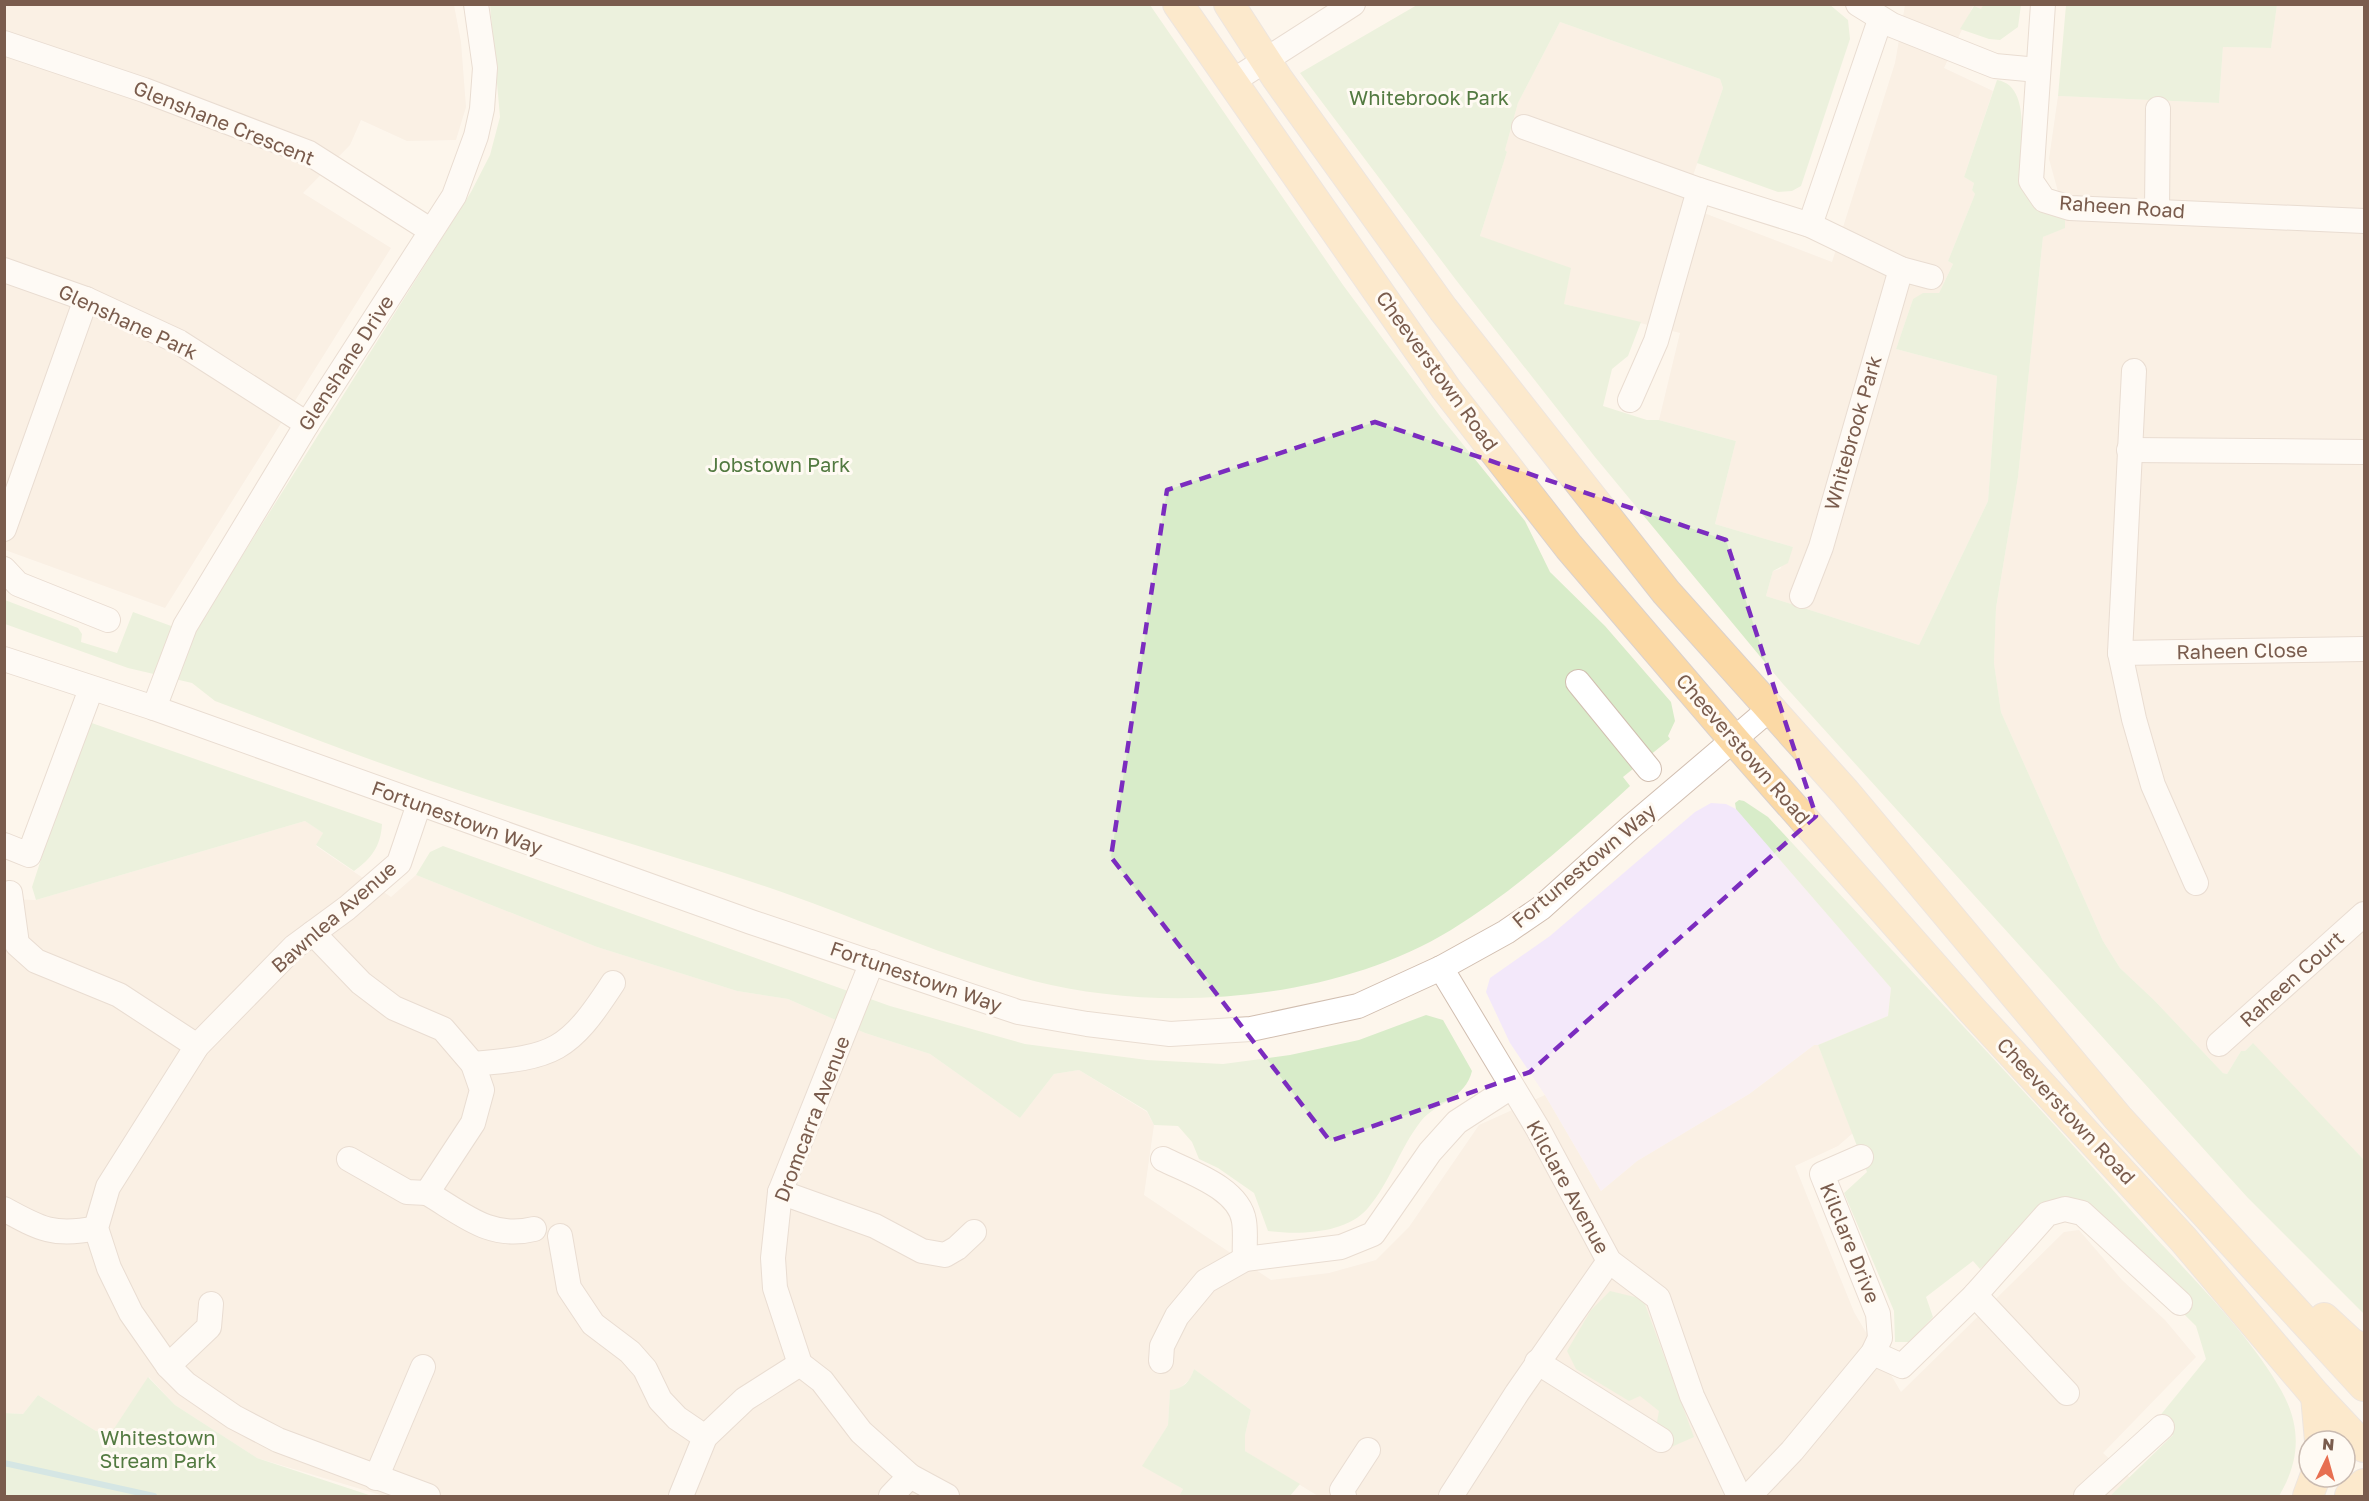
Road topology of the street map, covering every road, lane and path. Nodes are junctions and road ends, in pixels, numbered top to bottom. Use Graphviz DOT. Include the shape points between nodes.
graph roads {
  1 [pos="476,4"];
  2 [pos="1178,4"];
  3 [pos="1229,4"];
  4 [pos="1353,4"];
  5 [pos="1858,4"];
  6 [pos="2043,4"];
  7 [pos="1880,20"];
  8 [pos="4,43"];
  9 [pos="1267,62"];
  10 [pos="2038,70"];
  11 [pos="1233,81"];
  12 [pos="2158,109"];
  13 [pos="1524,127"];
  14 [pos="1699,190"];
  15 [pos="2157,210"];
  16 [pos="2364,221"];
  17 [pos="1810,225"];
  18 [pos="430,230"];
  19 [pos="1901,269"];
  20 [pos="4,270"];
  21 [pos="1930,277"];
  22 [pos="86,299"];
  23 [pos="2134,371"];
  24 [pos="1630,400"];
  25 [pos="307,424"];
  26 [pos="2129,450"];
  27 [pos="2364,452"];
  28 [pos="4,529"];
  29 [pos="4,569"];
  30 [pos="1802,596"];
  31 [pos="108,620"];
  32 [pos="2364,649"];
  33 [pos="2120,653"];
  34 [pos="4,659"];
  35 [pos="1578,682"];
  36 [pos="91,689"];
  37 [pos="1772,707"];
  38 [pos="154,708"];
  39 [pos="1734,740"];
  40 [pos="1649,769"];
  41 [pos="419,804"];
  42 [pos="4,845"];
  43 [pos="2196,883"];
  44 [pos="10,893"];
  45 [pos="2364,914"];
  46 [pos="313,933"];
  47 [pos="872,962"];
  48 [pos="1441,968"];
  49 [pos="613,983"];
  50 [pos="2219,1044"];
  51 [pos="197,1046"];
  52 [pos="473,1065"];
  53 [pos="1511,1087"];
  54 [pos="2118,1118"];
  55 [pos="1861,1157"];
  56 [pos="349,1159"];
  57 [pos="1163,1159"];
  58 [pos="780,1192"];
  59 [pos="427,1193"];
  60 [pos="4,1209"];
  61 [pos="96,1228"];
  62 [pos="534,1229"];
  63 [pos="974,1232"];
  64 [pos="560,1236"];
  65 [pos="1245,1259"];
  66 [pos="1609,1261"];
  67 [pos="1975,1294"];
  68 [pos="2180,1303"];
  69 [pos="211,1304"];
  70 [pos="2364,1349"];
  71 [pos="1873,1353"];
  72 [pos="1161,1361"];
  73 [pos="1537,1362"];
  74 [pos="800,1364"];
  75 [pos="168,1366"];
  76 [pos="423,1367"];
  77 [pos="2364,1386"];
  78 [pos="2067,1393"];
  79 [pos="2316,1396"];
  80 [pos="2162,1427"];
  81 [pos="2319,1429"];
  82 [pos="705,1437"];
  83 [pos="1661,1440"];
  84 [pos="2364,1447"];
  85 [pos="1368,1450"];
  86 [pos="910,1476"];
  87 [pos="376,1478"];
  88 [pos="2364,1484"];
  89 [pos="428,1497"];
  90 [pos="681,1497"];
  91 [pos="891,1497"];
  92 [pos="947,1497"];
  93 [pos="1344,1497"];
  94 [pos="1451,1497"];
  95 [pos="1739,1497"];
  96 [pos="1749,1497"];
  97 [pos="2086,1497"];
  98 [pos="2350,1497"];
  1 -- 18 [label="street, Glenshane Drive" via="485,68 477,134 454,196"];
  2 -- 11 [label="main road, Cheeverstown Road"];
  3 -- 9 [label="main road, Cheeverstown Road"];
  4 -- 9 [label="street"];
  5 -- 7 [label="street"];
  6 -- 10 [label="street, Raheen Road"];
  7 -- 10 [label="street" via="1995,66"];
  7 -- 17 [label="street"];
  8 -- 18 [label="street, Glenshane Crescent" via="144,90 309,153"];
  9 -- 11 [label="street"];
  9 -- 37 [label="main road, Cheeverstown Road" via="1443,309 1551,447 1666,592"];
  10 -- 15 [label="street, Raheen Road" via="2031,181 2038,194 2050,203 2070,208"];
  11 -- 39 [label="main road, Cheeverstown Road" via="1446,389 1569,547"];
  12 -- 15 [label="street"];
  13 -- 14 [label="street"];
  14 -- 17 [label="street"];
  14 -- 24 [label="street" via="1656,341"];
  15 -- 16 [label="street, Raheen Road"];
  17 -- 19 [label="street"];
  18 -- 25 [label="street, Glenshane Drive"];
  19 -- 21 [label="street"];
  19 -- 30 [label="street, Whitebrook Park" via="1821,549"];
  20 -- 22 [label="street, Glenshane Park"];
  22 -- 25 [label="street, Glenshane Park" via="179,342"];
  22 -- 28 [label="street"];
  23 -- 26 [label="street"];
  25 -- 38 [label="street, Glenshane Drive" via="185,626"];
  26 -- 27 [label="street"];
  26 -- 33 [label="street"];
  29 -- 31 [label="street" via="18,585"];
  32 -- 33 [label="street, Raheen Close"];
  33 -- 43 [label="street" via="2153,785"];
  34 -- 36 [label="street, Fortunestown Way"];
  35 -- 40 [label="street"];
  36 -- 38 [label="street, Fortunestown Way"];
  36 -- 42 [label="street" via="29,855"];
  37 -- 39 [label="street, Fortunestown Way"];
  37 -- 54 [label="main road, Cheeverstown Road"];
  38 -- 41 [label="street, Fortunestown Way"];
  39 -- 48 [label="street, Fortunestown Way" via="1541,908"];
  39 -- 79 [label="main road, Cheeverstown Road" via="1972,1010 2183,1239"];
  41 -- 46 [label="street, Bawnlea Avenue" via="399,863"];
  41 -- 47 [label="street, Fortunestown Way"];
  44 -- 51 [label="street" via="17,945 36,961 119,995"];
  45 -- 50 [label="street, Raheen Court"];
  46 -- 51 [label="street, Bawnlea Avenue" via="294,947"];
  46 -- 52 [label="street" via="361,983 394,1008 442,1029"];
  47 -- 48 [label="street, Fortunestown Way" via="1017,1012 1170,1034 1251,1029 1358,1006"];
  47 -- 58 [label="street, Dromcarra Avenue"];
  48 -- 53 [label="street, Kilclare Avenue"];
  49 -- 52 [label="street" via="566,1044 530,1059"];
  51 -- 61 [label="street, Bawnlea Avenue" via="108,1187"];
  52 -- 59 [label="street" via="482,1090 473,1122"];
  53 -- 65 [label="street" via="1457,1122 1430,1152 1373,1234 1341,1247"];
  53 -- 66 [label="street, Kilclare Avenue"];
  54 -- 70 [label="main road" via="2187,1168 2316,1312 2351,1343"];
  54 -- 77 [label="main road, Cheeverstown Road"];
  55 -- 71 [label="street, Kilclare Drive" via="1822,1174 1878,1314 1880,1338"];
  56 -- 59 [label="street" via="407,1192"];
  57 -- 65 [label="street" via="1234,1200 1244,1219"];
  58 -- 63 [label="street" via="875,1226 922,1251 945,1256"];
  58 -- 74 [label="street, Dromcarra Avenue" via="773,1258 775,1288"];
  59 -- 62 [label="street" via="487,1229 513,1234"];
  60 -- 61 [label="street" via="36,1227 69,1234"];
  61 -- 75 [label="street" via="109,1268 131,1313"];
  64 -- 82 [label="street" via="568,1288 593,1324 630,1352 645,1369 660,1400 677,1418"];
  65 -- 72 [label="street" via="1206,1281 1177,1316 1161,1346"];
  66 -- 73 [label="street"];
  66 -- 95 [label="street, Kilclare Avenue" via="1658,1298 1692,1396"];
  67 -- 68 [label="street" via="2047,1214 2065,1209 2082,1213"];
  67 -- 71 [label="street" via="1902,1366"];
  67 -- 78 [label="street"];
  69 -- 75 [label="street" via="209,1327"];
  71 -- 96 [label="street, Kilclare Drive"];
  73 -- 83 [label="street"];
  73 -- 94 [label="street"];
  74 -- 82 [label="street" via="746,1399"];
  74 -- 86 [label="street" via="822,1381 861,1432"];
  75 -- 87 [label="street" via="186,1384 234,1417 278,1440"];
  76 -- 87 [label="street"];
  79 -- 81 [label="main road"];
  79 -- 84 [label="main road, Cheeverstown Road"];
  80 -- 97 [label="street"];
  82 -- 90 [label="street"];
  85 -- 93 [label="street" via="1342,1490"];
  86 -- 91 [label="street"];
  86 -- 92 [label="street"];
  87 -- 89 [label="street"];
  88 -- 98 [label="main road"];
}
